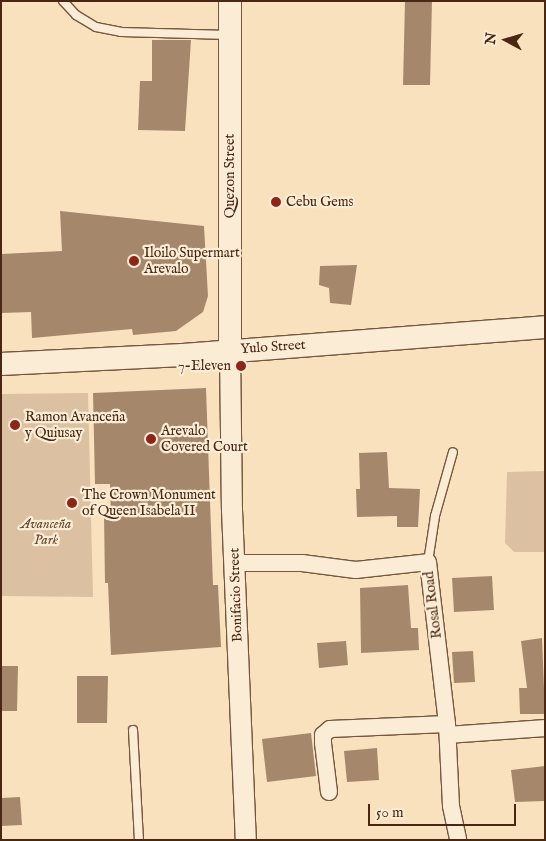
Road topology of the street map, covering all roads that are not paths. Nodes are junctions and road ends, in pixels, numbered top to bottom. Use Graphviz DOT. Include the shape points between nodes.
graph roads {
  1 [pos="63,1"];
  2 [pos="230,1"];
  3 [pos="231,35"];
  4 [pos="545,327"];
  5 [pos="230,350"];
  6 [pos="1,364"];
  7 [pos="453,452"];
  8 [pos="428,562"];
  9 [pos="234,563"];
  10 [pos="545,728"];
  11 [pos="448,729"];
  12 [pos="134,730"];
  13 [pos="329,792"];
  14 [pos="139,840"];
  15 [pos="246,840"];
  16 [pos="458,840"];
  1 -- 3 [label="lane" via="76,15 96,27 121,32"];
  2 -- 3 [label="main road, Quezon Street"];
  3 -- 5 [label="main road, Quezon Street"];
  4 -- 5 [label="main road, Yulo Street"];
  5 -- 6 [label="main road, Yulo Street"];
  5 -- 9 [label="street, Bonifacio Street"];
  7 -- 8 [label="lane" via="435,516"];
  8 -- 9 [label="street, Rosal Road" via="356,570 302,563"];
  8 -- 11 [label="street, Rosal Road"];
  9 -- 15 [label="street, Bonifacio Street"];
  10 -- 11 [label="street"];
  11 -- 13 [label="street" via="330,730 323,735"];
  11 -- 16 [label="street, Rosal Road" via="450,790"];
  12 -- 14 [label="lane"];
}
